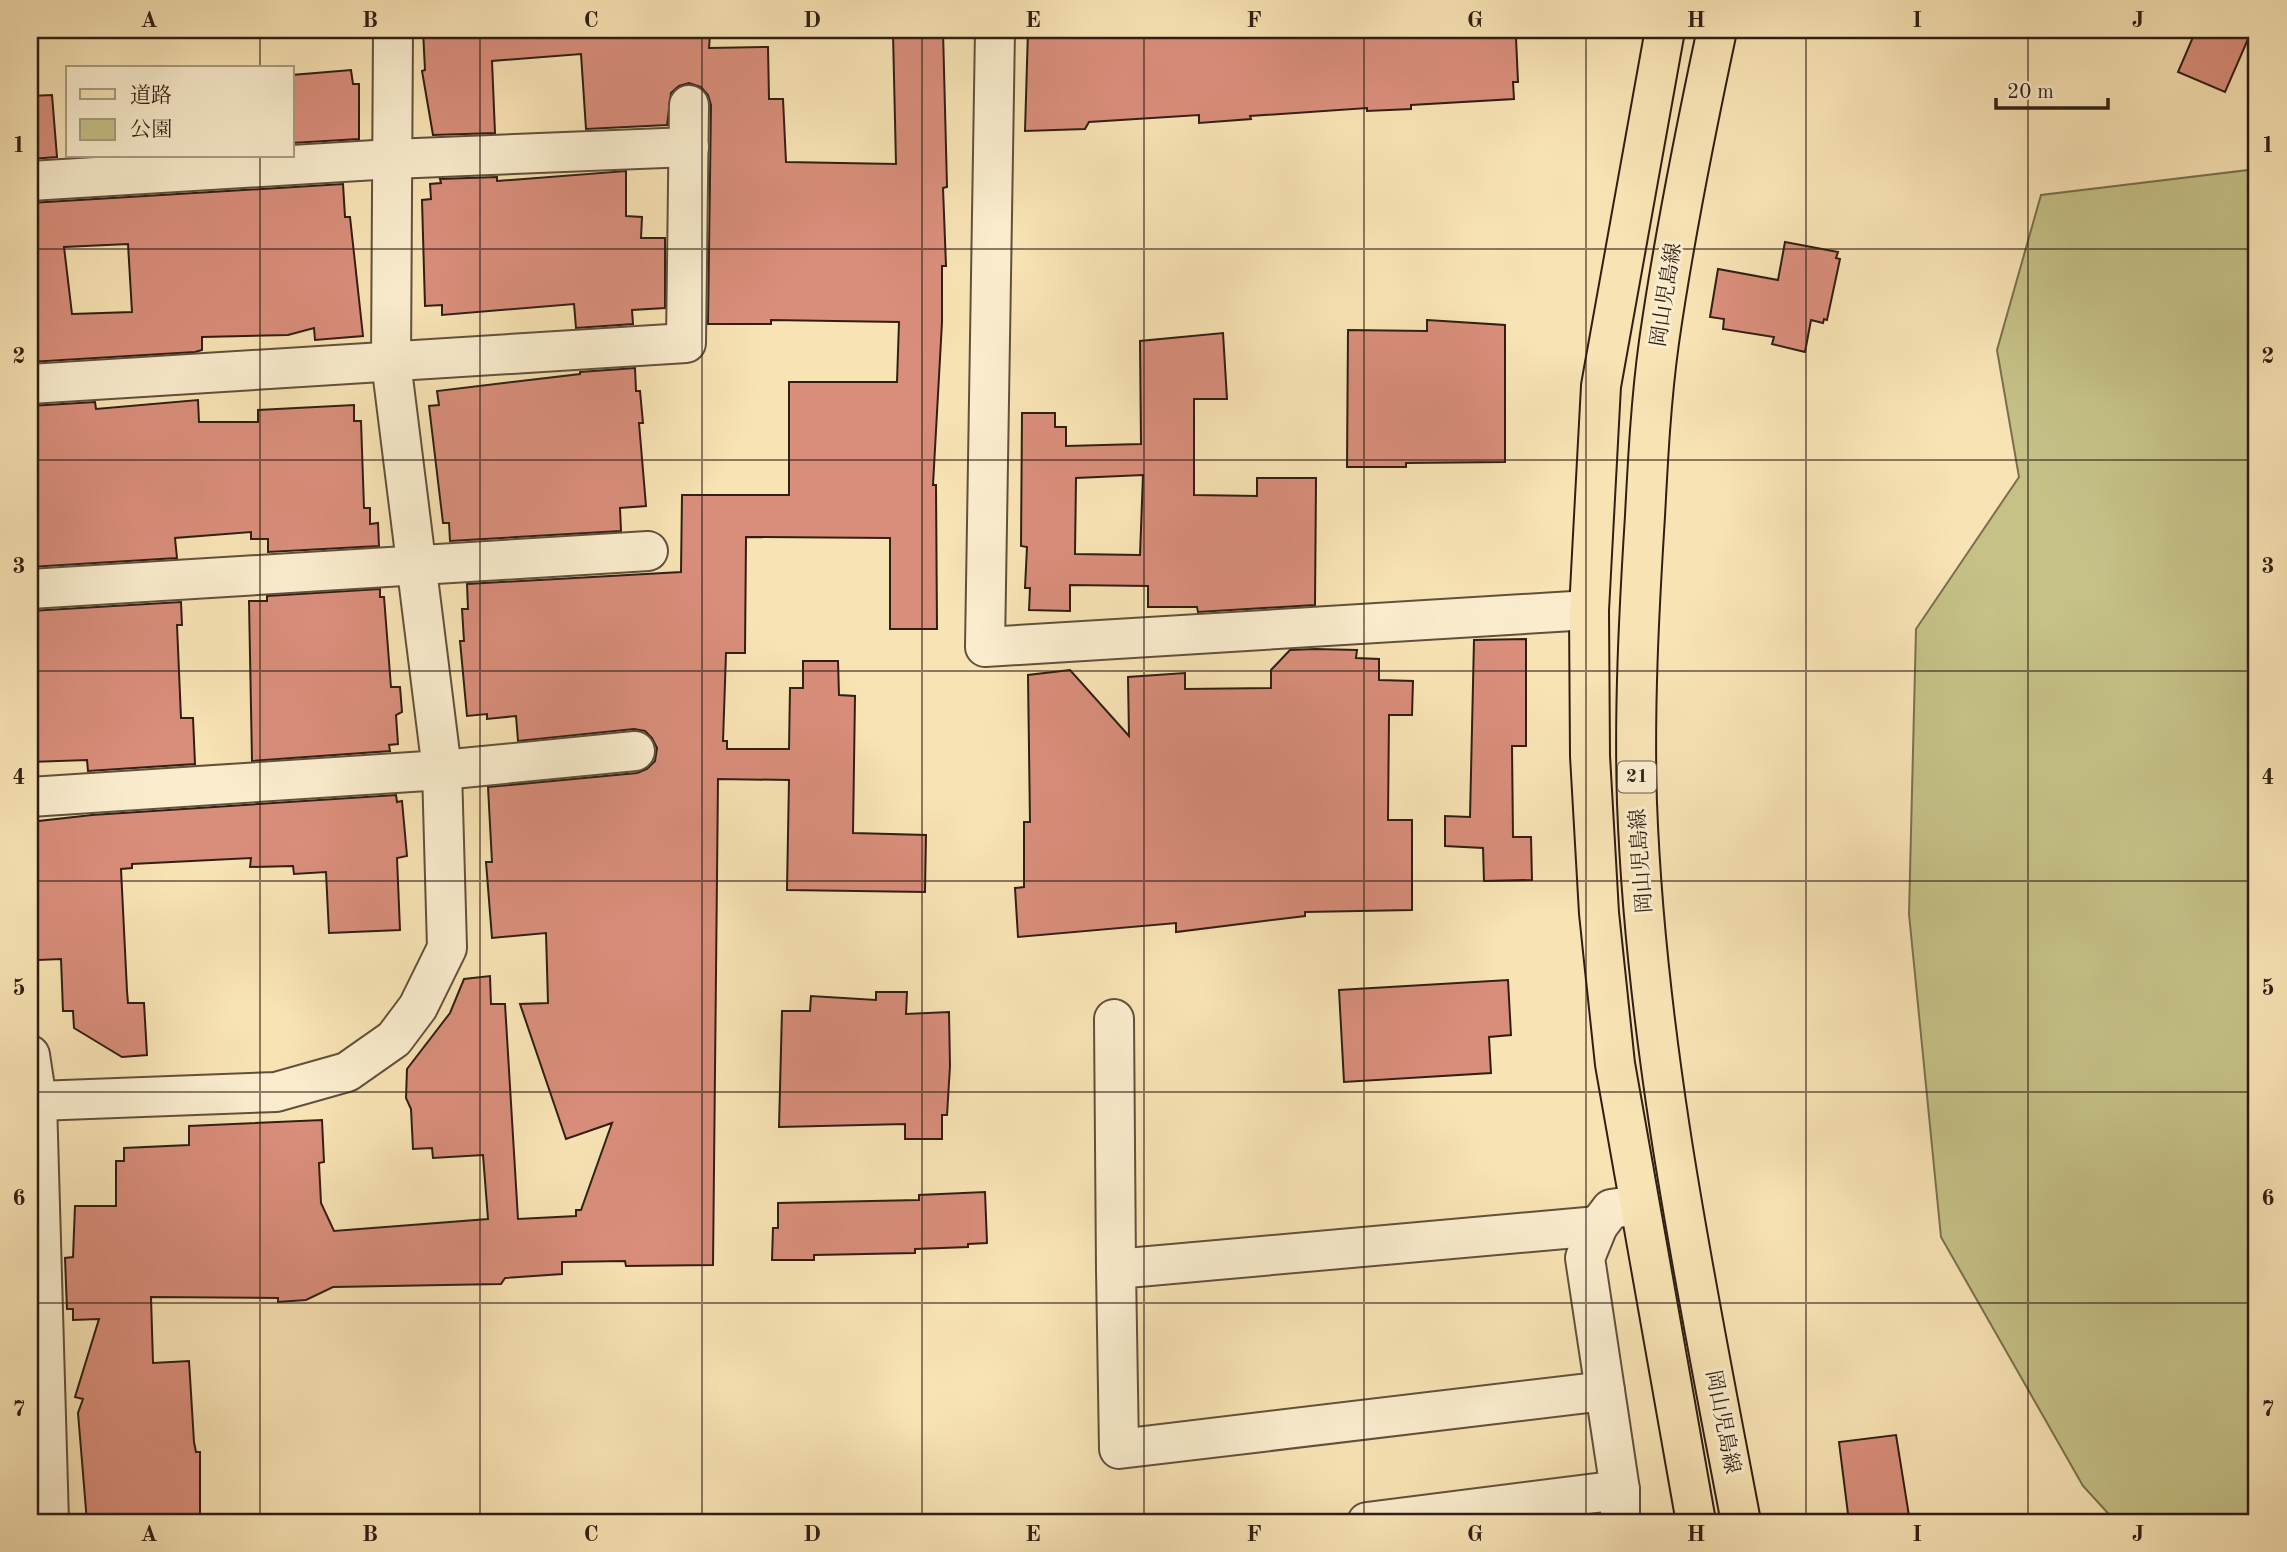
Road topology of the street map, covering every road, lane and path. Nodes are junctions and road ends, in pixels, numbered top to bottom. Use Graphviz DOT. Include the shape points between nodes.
graph roads {
  1 [pos="393,30"];
  2 [pos="995,30"];
  3 [pos="1665,30"];
  4 [pos="1717,30"];
  5 [pos="689,105"];
  6 [pos="689,147"];
  7 [pos="392,159"];
  8 [pos="30,181"];
  9 [pos="391,362"];
  10 [pos="30,384"];
  11 [pos="648,551"];
  12 [pos="416,566"];
  13 [pos="30,589"];
  14 [pos="1589,610"];
  15 [pos="635,751"];
  16 [pos="442,770"];
  17 [pos="30,797"];
  18 [pos="1114,1019"];
  19 [pos="30,1055"];
  20 [pos="37,1101"];
  21 [pos="1674,1154"];
  22 [pos="1630,1156"];
  23 [pos="1638,1205"];
  24 [pos="1598,1226"];
  25 [pos="1116,1269"];
  26 [pos="1605,1391"];
  27 [pos="1620,1506"];
  28 [pos="49,1522"];
  29 [pos="1367,1522"];
  30 [pos="1696,1522"];
  31 [pos="1741,1522"];
  1 -- 7 [label="street"];
  2 -- 14 [label="street" via="985,647"];
  3 -- 14 [label="main road, 岡山児島線 / 21" via="1601,386"];
  4 -- 21 [label="main road, 岡山児島線 / 21" via="1658,345 1636,692 1637,804 1645,913"];
  5 -- 6 [label="street"];
  6 -- 7 [label="street"];
  6 -- 9 [label="street" via="687,343"];
  7 -- 8 [label="street"];
  7 -- 9 [label="street"];
  9 -- 10 [label="street"];
  9 -- 12 [label="street"];
  11 -- 12 [label="street"];
  12 -- 13 [label="street"];
  12 -- 16 [label="street"];
  14 -- 22 [label="main road, 岡山児島線 / 21" via="1590,756 1599,913"];
  15 -- 16 [label="street"];
  16 -- 17 [label="street"];
  16 -- 20 [label="street" via="447,948 418,1007 394,1039 347,1072 276,1092"];
  18 -- 25 [label="street"];
  19 -- 20 [label="street"];
  20 -- 28 [label="street"];
  21 -- 22 [label="main road"];
  21 -- 31 [label="main road, 岡山児島線 / 21"];
  22 -- 23 [label="main road, 岡山児島線 / 21"];
  23 -- 24 [label="street" via="1611,1209"];
  23 -- 30 [label="main road, 岡山児島線 / 21"];
  24 -- 25 [label="street"];
  24 -- 26 [label="street" via="1585,1258"];
  25 -- 26 [label="street" via="1119,1449"];
  26 -- 27 [label="street"];
  27 -- 29 [label="street"];
}
